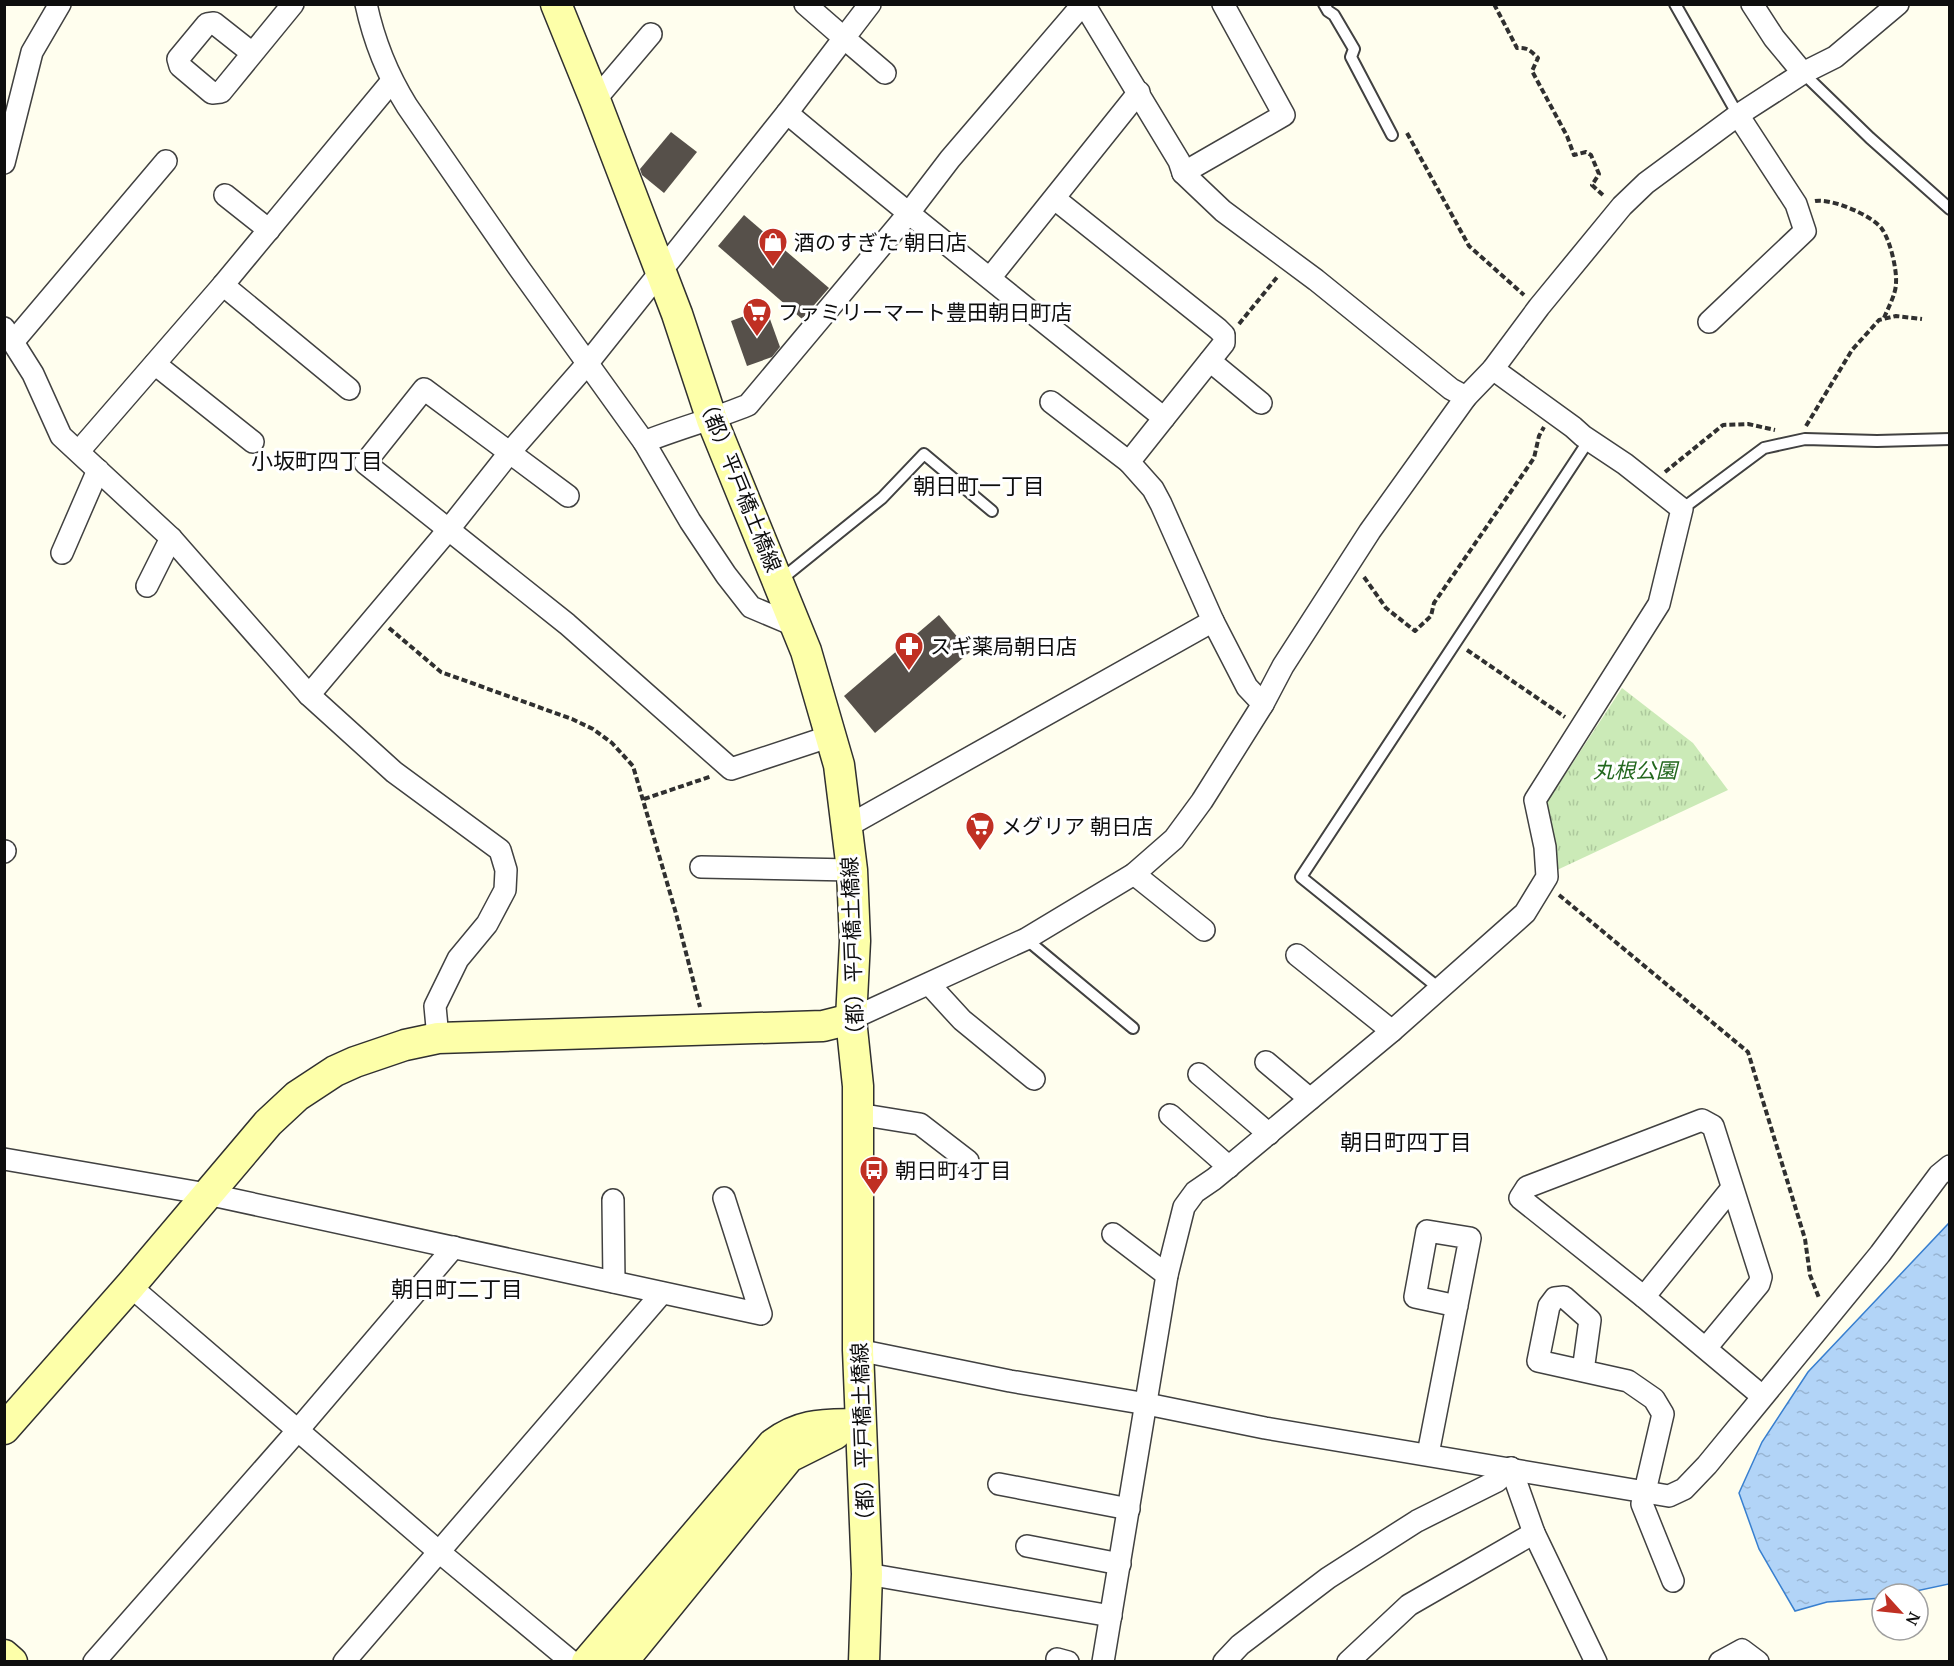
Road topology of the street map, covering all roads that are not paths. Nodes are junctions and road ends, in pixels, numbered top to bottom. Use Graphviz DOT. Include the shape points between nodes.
graph roads {
  1 [pos="60,4"];
  2 [pos="293,4"];
  3 [pos="366,4"];
  4 [pos="556,4"];
  5 [pos="805,4"];
  6 [pos="870,4"];
  7 [pos="1083,4"];
  8 [pos="1223,4"];
  9 [pos="1324,4"];
  10 [pos="1675,4"];
  11 [pos="1752,4"];
  12 [pos="1898,4"];
  13 [pos="651,34"];
  14 [pos="844,38"];
  15 [pos="252,53"];
  16 [pos="885,73"];
  17 [pos="1803,73"];
  18 [pos="392,81"];
  19 [pos="1139,92"];
  20 [pos="595,100"];
  21 [pos="787,114"];
  22 [pos="1738,115"];
  23 [pos="1392,135"];
  24 [pos="166,161"];
  25 [pos="4,163"];
  26 [pos="1183,173"];
  27 [pos="225,195"];
  28 [pos="1054,199"];
  29 [pos="1950,209"];
  30 [pos="908,214"];
  31 [pos="269,230"];
  32 [pos="660,271"];
  33 [pos="990,278"];
  34 [pos="223,285"];
  35 [pos="1709,322"];
  36 [pos="10,344"];
  37 [pos="1210,361"];
  38 [pos="155,364"];
  39 [pos="587,364"];
  40 [pos="1493,369"];
  41 [pos="349,389"];
  42 [pos="1466,397"];
  43 [pos="1051,402"];
  44 [pos="1261,403"];
  45 [pos="1164,418"];
  46 [pos="712,420"];
  47 [pos="1950,439"];
  48 [pos="1589,440"];
  49 [pos="253,442"];
  50 [pos="644,442"];
  51 [pos="78,451"];
  52 [pos="510,452"];
  53 [pos="1129,462"];
  54 [pos="98,470"];
  55 [pos="568,496"];
  56 [pos="1682,509"];
  57 [pos="992,511"];
  58 [pos="449,529"];
  59 [pos="171,538"];
  60 [pos="62,553"];
  61 [pos="778,581"];
  62 [pos="147,586"];
  63 [pos="1213,621"];
  64 [pos="796,626"];
  65 [pos="309,695"];
  66 [pos="1263,704"];
  67 [pos="831,736"];
  68 [pos="846,827"];
  69 [pos="701,867"];
  70 [pos="852,870"];
  71 [pos="1134,873"];
  72 [pos="1204,930"];
  73 [pos="1026,939"];
  74 [pos="1298,955"];
  75 [pos="929,984"];
  76 [pos="1440,989"];
  77 [pos="851,1019"];
  78 [pos="1133,1028"];
  79 [pos="1392,1031"];
  80 [pos="438,1038"];
  81 [pos="1266,1062"];
  82 [pos="1199,1074"];
  83 [pos="1034,1079"];
  84 [pos="1310,1099"];
  85 [pos="858,1114"];
  86 [pos="1170,1115"];
  87 [pos="1269,1134"];
  88 [pos="4,1159"];
  89 [pos="968,1161"];
  90 [pos="1950,1166"];
  91 [pos="1229,1167"];
  92 [pos="1732,1188"];
  93 [pos="207,1194"];
  94 [pos="724,1198"];
  95 [pos="613,1200"];
  96 [pos="1113,1234"];
  97 [pos="454,1247"];
  98 [pos="1167,1275"];
  99 [pos="614,1282"];
  100 [pos="130,1286"];
  101 [pos="662,1293"];
  102 [pos="1644,1297"];
  103 [pos="1457,1306"];
  104 [pos="1706,1348"];
  105 [pos="858,1350"];
  106 [pos="1583,1371"];
  107 [pos="1762,1396"];
  108 [pos="1147,1404"];
  109 [pos="860,1424"];
  110 [pos="4,1429"];
  111 [pos="298,1430"];
  112 [pos="1428,1454"];
  113 [pos="1510,1468"];
  114 [pos="999,1484"];
  115 [pos="1646,1492"];
  116 [pos="1129,1509"];
  117 [pos="1534,1533"];
  118 [pos="1027,1546"];
  119 [pos="438,1551"];
  120 [pos="1120,1564"];
  121 [pos="867,1574"];
  122 [pos="1673,1581"];
  123 [pos="1111,1616"];
  124 [pos="4,1655"];
  125 [pos="864,1661"];
  126 [pos="12,1662"];
  127 [pos="94,1662"];
  128 [pos="344,1662"];
  129 [pos="572,1662"];
  130 [pos="587,1662"];
  131 [pos="622,1662"];
  132 [pos="1103,1662"];
  133 [pos="1224,1662"];
  134 [pos="1347,1662"];
  135 [pos="1596,1662"];
  136 [pos="1720,1662"];
  137 [pos="1758,1662"];
  1 -- 25 [label="street" via="32,52"];
  2 -- 15 [label="street"];
  3 -- 18 [label="street"];
  4 -- 20 [label="street, （都）平戸橋土橋線"];
  5 -- 14 [label="street"];
  6 -- 14 [label="street"];
  7 -- 19 [label="street"];
  7 -- 30 [label="street"];
  8 -- 26 [label="street" via="1284,115"];
  9 -- 23 [label="lane" via="1335,15 1354,49 1351,57"];
  10 -- 22 [label="lane"];
  11 -- 17 [label="street"];
  12 -- 17 [label="street" via="1835,57"];
  13 -- 20 [label="street"];
  14 -- 16 [label="street"];
  14 -- 21 [label="street"];
  17 -- 22 [label="street"];
  17 -- 29 [label="lane"];
  18 -- 31 [label="street"];
  18 -- 39 [label="street"];
  19 -- 26 [label="street"];
  19 -- 28 [label="street"];
  20 -- 32 [label="street, （都）平戸橋土橋線"];
  21 -- 30 [label="street"];
  21 -- 32 [label="street"];
  22 -- 35 [label="street" via="1796,204 1805,231"];
  22 -- 40 [label="street" via="1646,183 1622,206"];
  24 -- 36 [label="street"];
  26 -- 42 [label="street" via="1223,211"];
  27 -- 31 [label="street"];
  28 -- 33 [label="street"];
  28 -- 37 [label="street" via="1224,335 1224,343"];
  30 -- 33 [label="street"];
  30 -- 46 [label="street" via="748,405"];
  31 -- 34 [label="street"];
  32 -- 39 [label="street"];
  32 -- 46 [label="street, （都）平戸橋土橋線"];
  33 -- 45 [label="street"];
  34 -- 38 [label="street"];
  34 -- 41 [label="street"];
  36 -- 51 [label="street" via="33,374 62,436"];
  37 -- 44 [label="street"];
  37 -- 45 [label="street"];
  38 -- 49 [label="street"];
  38 -- 51 [label="street"];
  39 -- 50 [label="street"];
  39 -- 52 [label="street"];
  40 -- 42 [label="street"];
  40 -- 48 [label="street"];
  42 -- 66 [label="street" via="1352,559"];
  43 -- 53 [label="street"];
  45 -- 53 [label="street"];
  46 -- 50 [label="street"];
  46 -- 61 [label="street, （都）平戸橋土橋線"];
  47 -- 56 [label="lane" via="1805,439 1764,448"];
  48 -- 56 [label="street"];
  48 -- 76 [label="lane" via="1301,877"];
  50 -- 64 [label="street" via="690,521 751,607"];
  51 -- 54 [label="street"];
  52 -- 55 [label="street"];
  52 -- 58 [label="street"];
  52 -- 58 [label="street" via="424,389 365,463"];
  53 -- 63 [label="street" via="1161,504"];
  54 -- 59 [label="street"];
  54 -- 60 [label="street"];
  56 -- 76 [label="street" via="1659,604 1535,800 1545,847 1544,884 1525,913"];
  57 -- 61 [label="lane" via="924,454 882,498"];
  58 -- 65 [label="street"];
  58 -- 67 [label="street" via="567,624 731,769"];
  59 -- 62 [label="street"];
  59 -- 65 [label="street"];
  61 -- 64 [label="street, （都）平戸橋土橋線"];
  63 -- 66 [label="street" via="1247,687"];
  63 -- 68 [label="street"];
  64 -- 67 [label="street, （都）平戸橋土橋線"];
  65 -- 80 [label="street" via="394,772 500,850 506,870 505,890 487,924 458,959 435,1006"];
  66 -- 71 [label="street" via="1174,839"];
  67 -- 68 [label="street, （都）平戸橋土橋線" via="839,765"];
  68 -- 70 [label="street, （都）平戸橋土橋線"];
  69 -- 70 [label="street"];
  70 -- 77 [label="street, （都）平戸橋土橋線" via="855,941"];
  71 -- 72 [label="street"];
  71 -- 73 [label="street"];
  73 -- 75 [label="street"];
  73 -- 78 [label="lane"];
  74 -- 79 [label="street"];
  75 -- 77 [label="street"];
  75 -- 83 [label="street" via="962,1020"];
  76 -- 79 [label="street"];
  77 -- 80 [label="street" via="823,1026"];
  77 -- 85 [label="street, （都）平戸橋土橋線"];
  79 -- 84 [label="street"];
  80 -- 93 [label="street" via="376,1054 317,1082 268,1123"];
  81 -- 84 [label="street"];
  82 -- 87 [label="street"];
  84 -- 87 [label="street"];
  85 -- 89 [label="street" via="920,1124"];
  85 -- 105 [label="street, （都）平戸橋土橋線"];
  86 -- 91 [label="street"];
  87 -- 91 [label="street"];
  88 -- 93 [label="street"];
  90 -- 107 [label="street"];
  91 -- 98 [label="street" via="1195,1192 1184,1207"];
  92 -- 102 [label="street"];
  92 -- 102 [label="street" via="1713,1126 1702,1120 1527,1187 1520,1198"];
  92 -- 104 [label="street" via="1761,1277"];
  93 -- 97 [label="street"];
  93 -- 100 [label="street"];
  94 -- 101 [label="street" via="761,1314"];
  95 -- 99 [label="street"];
  96 -- 98 [label="street"];
  97 -- 99 [label="street"];
  97 -- 111 [label="street"];
  98 -- 108 [label="street"];
  99 -- 101 [label="street"];
  100 -- 110 [label="street"];
  100 -- 111 [label="street"];
  101 -- 119 [label="street"];
  102 -- 104 [label="street"];
  103 -- 112 [label="street"];
  104 -- 107 [label="street"];
  105 -- 108 [label="street"];
  105 -- 109 [label="street, （都）平戸橋土橋線"];
  106 -- 115 [label="street" via="1628,1381 1654,1399 1663,1413"];
  107 -- 115 [label="street" via="1684,1490 1669,1496"];
  108 -- 112 [label="street"];
  108 -- 116 [label="street"];
  109 -- 121 [label="street, （都）平戸橋土橋線"];
  109 -- 130 [label="street" via="817,1425 788,1433 772,1444"];
  109 -- 131 [label="street" via="789,1457"];
  111 -- 119 [label="street"];
  111 -- 127 [label="street"];
  112 -- 113 [label="street"];
  113 -- 115 [label="street"];
  113 -- 117 [label="street"];
  113 -- 133 [label="street" via="1497,1481 1417,1521 1328,1578 1240,1645"];
  114 -- 116 [label="street"];
  115 -- 122 [label="street" via="1642,1504"];
  116 -- 120 [label="street"];
  117 -- 134 [label="street" via="1409,1605"];
  117 -- 135 [label="street"];
  118 -- 120 [label="street"];
  119 -- 128 [label="street"];
  119 -- 129 [label="street"];
  120 -- 123 [label="street"];
  121 -- 123 [label="street"];
  121 -- 125 [label="street, （都）平戸橋土橋線"];
  123 -- 132 [label="street"];
  124 -- 126 [label="street"];
  136 -- 137 [label="street" via="1742,1650"];
}
